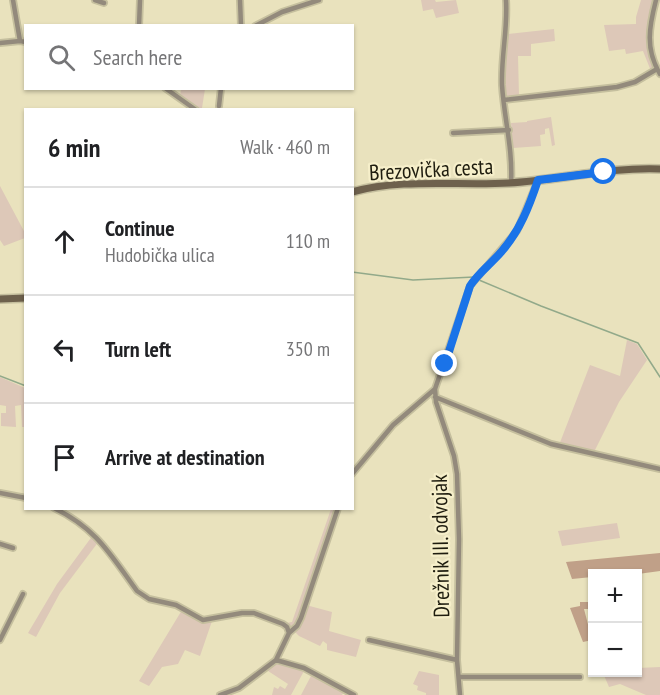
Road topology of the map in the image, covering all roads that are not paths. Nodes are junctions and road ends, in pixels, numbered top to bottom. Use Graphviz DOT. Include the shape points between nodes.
graph roads {
  1 [pos="13,0"];
  2 [pos="95,0"];
  3 [pos="141,0"];
  4 [pos="240,0"];
  5 [pos="319,0"];
  6 [pos="506,0"];
  7 [pos="656,0"];
  8 [pos="104,3"];
  9 [pos="139,24"];
  10 [pos="240,24"];
  11 [pos="259,24"];
  12 [pos="23,41"];
  13 [pos="0,43"];
  14 [pos="658,72"];
  15 [pos="168,90"];
  16 [pos="220,90"];
  17 [pos="504,100"];
  18 [pos="219,106"];
  19 [pos="193,108"];
  20 [pos="509,130"];
  21 [pos="453,133"];
  22 [pos="660,169"];
  23 [pos="538,180"];
  24 [pos="511,183"];
  25 [pos="354,192"];
  26 [pos="24,298"];
  27 [pos="0,299"];
  28 [pos="435,389"];
  29 [pos="435,398"];
  30 [pos="660,469"];
  31 [pos="354,472"];
  32 [pos="0,493"];
  33 [pos="24,498"];
  34 [pos="58,510"];
  35 [pos="337,510"];
  36 [pos="0,544"];
  37 [pos="13,548"];
  38 [pos="22,594"];
  39 [pos="289,633"];
  40 [pos="0,640"];
  41 [pos="369,640"];
  42 [pos="276,660"];
  43 [pos="457,660"];
  44 [pos="460,677"];
  45 [pos="580,677"];
  46 [pos="220,695"];
  47 [pos="354,695"];
  48 [pos="460,695"];
  1 -- 12 [label="street"];
  2 -- 8 [label="street"];
  3 -- 9 [label="street"];
  4 -- 10 [label="street"];
  5 -- 11 [label="street"];
  6 -- 17 [label="street"];
  7 -- 14 [label="street" via="648,38"];
  12 -- 13 [label="street"];
  14 -- 17 [label="street" via="617,87"];
  15 -- 19 [label="street"];
  16 -- 18 [label="street"];
  17 -- 20 [label="street"];
  20 -- 21 [label="street"];
  20 -- 24 [label="street"];
  22 -- 23 [label="main road, Brezovička cesta"];
  23 -- 24 [label="main road, Brezovička cesta"];
  23 -- 28 [label="street" via="521,225 470,286"];
  24 -- 25 [label="main road, Brezovička cesta" via="390,185"];
  26 -- 27 [label="main road"];
  28 -- 29 [label="street, Drežnik III. odvojak"];
  28 -- 31 [label="street" via="393,425"];
  29 -- 30 [label="street" via="563,448"];
  29 -- 43 [label="street, Drežnik III. odvojak" via="457,474"];
  32 -- 33 [label="street"];
  34 -- 39 [label="street" via="100,540 144,597 176,605 203,620 242,613 262,615 283,624"];
  35 -- 39 [label="street" via="301,618"];
  36 -- 37 [label="street"];
  38 -- 40 [label="street"];
  39 -- 42 [label="street"];
  41 -- 43 [label="street, Drežnik III. odvojak"];
  42 -- 46 [label="street" via="239,688"];
  42 -- 47 [label="street" via="304,668"];
  43 -- 44 [label="street, Drežnik III. odvojak"];
  44 -- 45 [label="street"];
  44 -- 48 [label="street, Drežnik III. odvojak"];
}
